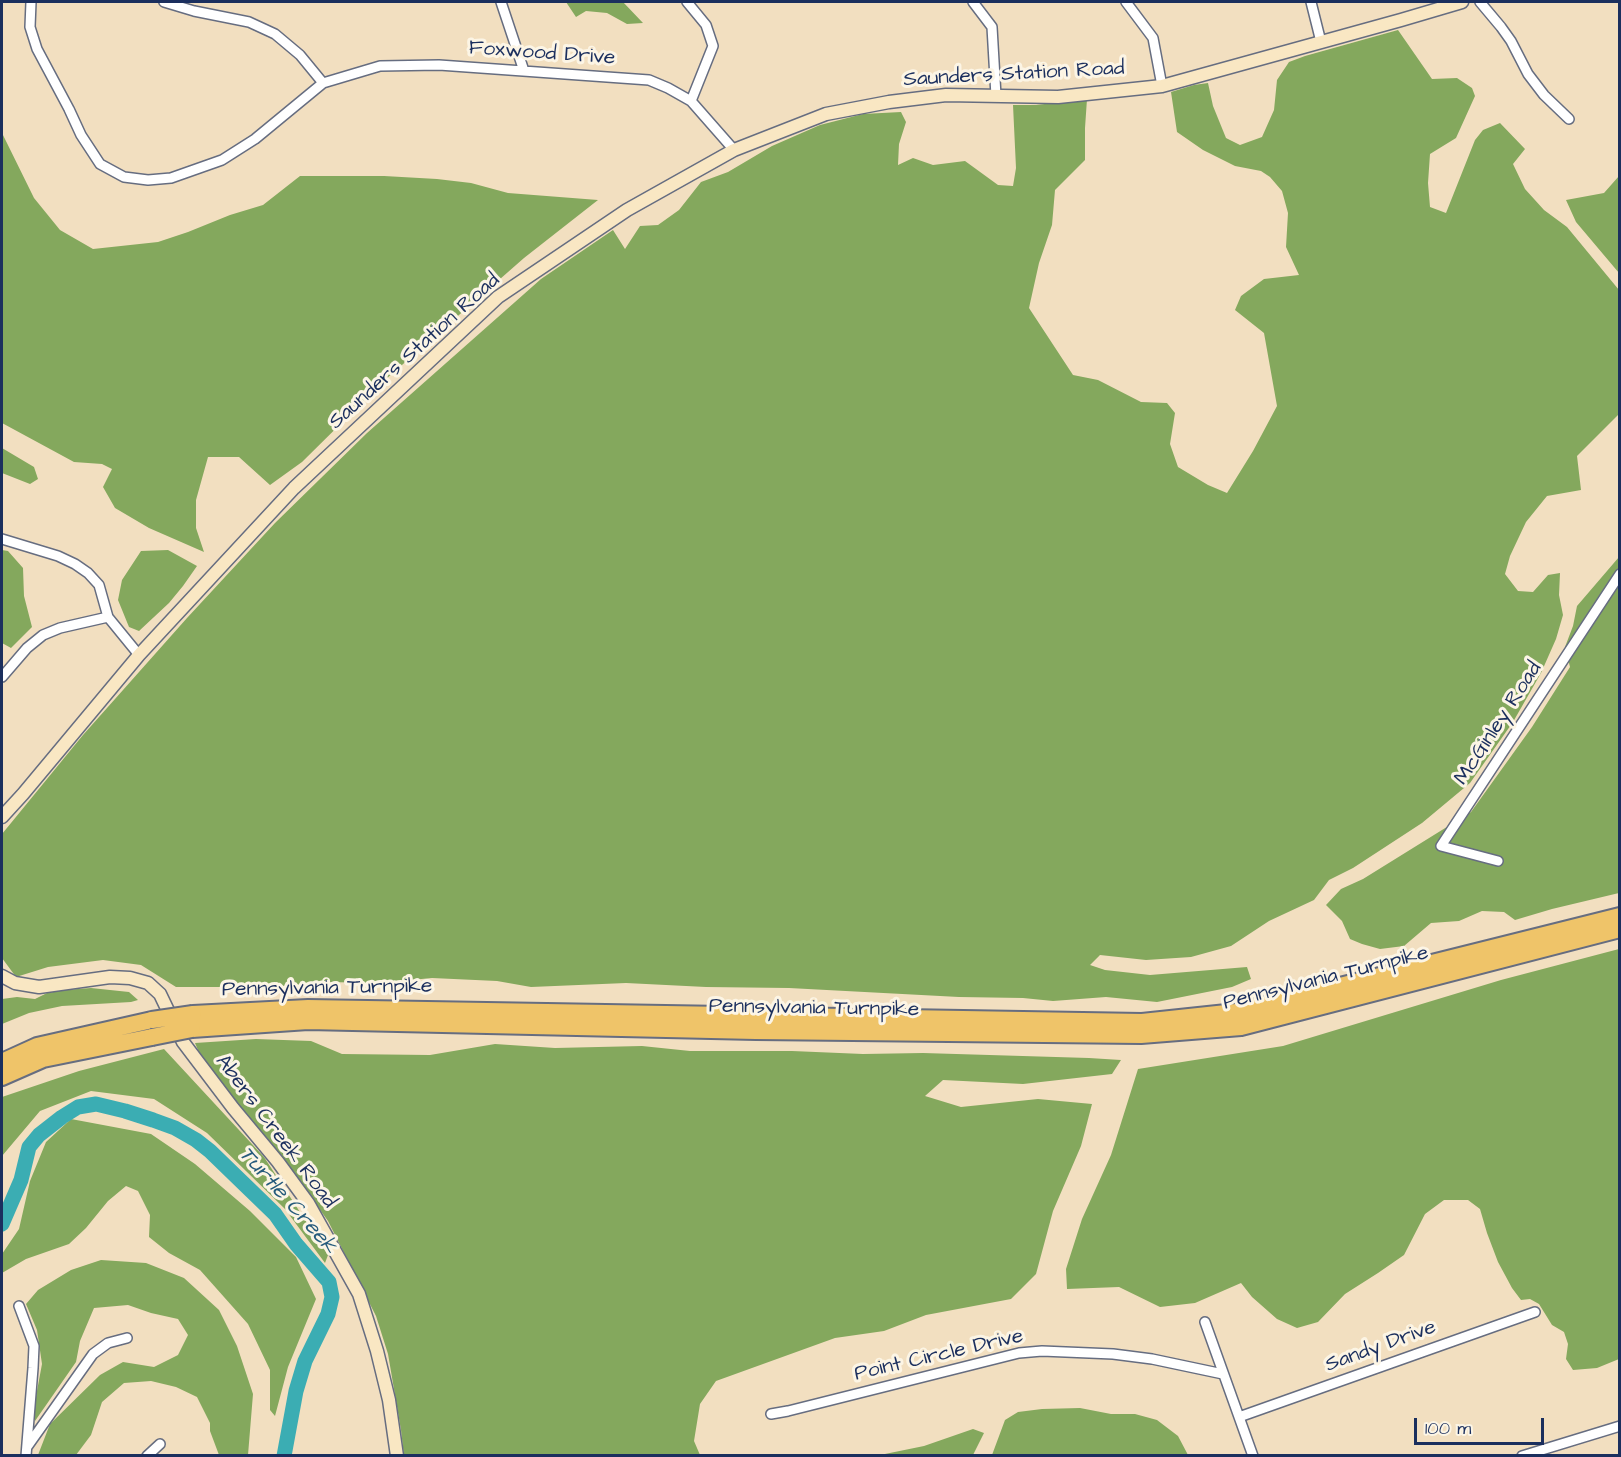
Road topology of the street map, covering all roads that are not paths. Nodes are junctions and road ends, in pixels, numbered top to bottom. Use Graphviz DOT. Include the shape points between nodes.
graph roads {
  1 [pos="31,2"];
  2 [pos="164,2"];
  3 [pos="501,2"];
  4 [pos="687,2"];
  5 [pos="973,2"];
  6 [pos="1126,2"];
  7 [pos="1311,2"];
  8 [pos="1462,2"];
  9 [pos="1480,2"];
  10 [pos="1321,42"];
  11 [pos="524,71"];
  12 [pos="322,83"];
  13 [pos="1162,86"];
  14 [pos="996,96"];
  15 [pos="691,101"];
  16 [pos="1569,119"];
  17 [pos="734,150"];
  18 [pos="2,539"];
  19 [pos="1620,574"];
  20 [pos="108,617"];
  21 [pos="139,655"];
  22 [pos="2,677"];
  23 [pos="2,817"];
  24 [pos="1498,861"];
  25 [pos="1620,916"];
  26 [pos="1620,929"];
  27 [pos="2,976"];
  28 [pos="193,1021"];
  29 [pos="152,1028"];
  30 [pos="2,1062"];
  31 [pos="2,1077"];
  32 [pos="19,1306"];
  33 [pos="1535,1312"];
  34 [pos="1205,1322"];
  35 [pos="127,1338"];
  36 [pos="1223,1374"];
  37 [pos="771,1414"];
  38 [pos="1239,1417"];
  39 [pos="1620,1426"];
  40 [pos="160,1444"];
  41 [pos="1554,1445"];
  42 [pos="26,1451"];
  43 [pos="147,1455"];
  44 [pos="397,1455"];
  45 [pos="1253,1455"];
  46 [pos="1522,1455"];
  47 [pos="1558,1455"];
  1 -- 12 [label="street, Foxwood Drive" via="30,27 37,49 81,135 100,164 124,177 171,178 222,160 255,139"];
  2 -- 12 [label="street" via="249,22 275,34 300,55"];
  3 -- 11 [label="street"];
  4 -- 15 [label="street" via="706,25 713,46"];
  5 -- 14 [label="street" via="992,27"];
  6 -- 13 [label="street" via="1153,39"];
  7 -- 10 [label="street"];
  8 -- 10 [label="street, Saunders Station Road"];
  9 -- 16 [label="street" via="1511,41 1528,74"];
  10 -- 13 [label="street, Saunders Station Road"];
  11 -- 12 [label="street, Foxwood Drive" via="439,65 380,66"];
  11 -- 15 [label="street, Foxwood Drive" via="649,80"];
  13 -- 14 [label="street, Saunders Station Road" via="1058,97"];
  14 -- 17 [label="street, Saunders Station Road" via="946,95 826,114"];
  15 -- 17 [label="street, Foxwood Drive"];
  17 -- 21 [label="street, Saunders Station Road" via="627,210 498,297 294,489"];
  18 -- 20 [label="street" via="58,556 88,573 99,585"];
  19 -- 24 [label="street, McGinley Road" via="1441,846"];
  20 -- 21 [label="street"];
  20 -- 22 [label="street" via="60,627 43,635"];
  21 -- 23 [label="street, Saunders Station Road"];
  25 -- 28 [label="highway, Pennsylvania Turnpike" via="1236,1012 1142,1022 308,1008"];
  26 -- 28 [label="highway, Pennsylvania Turnpike" via="1241,1027 1142,1035"];
  27 -- 44 [label="street, Abers Creek Road" via="15,983 39,987 130,978 148,983 160,994 183,1042 308,1203 359,1294 389,1400"];
  28 -- 29 [label="highway, Pennsylvania Turnpike, bridge"];
  29 -- 30 [label="highway, Pennsylvania Turnpike" via="37,1046"];
  29 -- 31 [label="highway, Pennsylvania Turnpike" via="43,1059"];
  32 -- 42 [label="street" via="34,1346"];
  33 -- 38 [label="street, Sandy Drive"];
  34 -- 36 [label="street"];
  35 -- 42 [label="street" via="108,1343 93,1354"];
  36 -- 37 [label="street, Point Circle Drive" via="1113,1354 1018,1353"];
  36 -- 38 [label="street"];
  38 -- 45 [label="street"];
  39 -- 41 [label="street"];
  40 -- 43 [label="street"];
  41 -- 46 [label="street"];
  41 -- 47 [label="street"];
}
